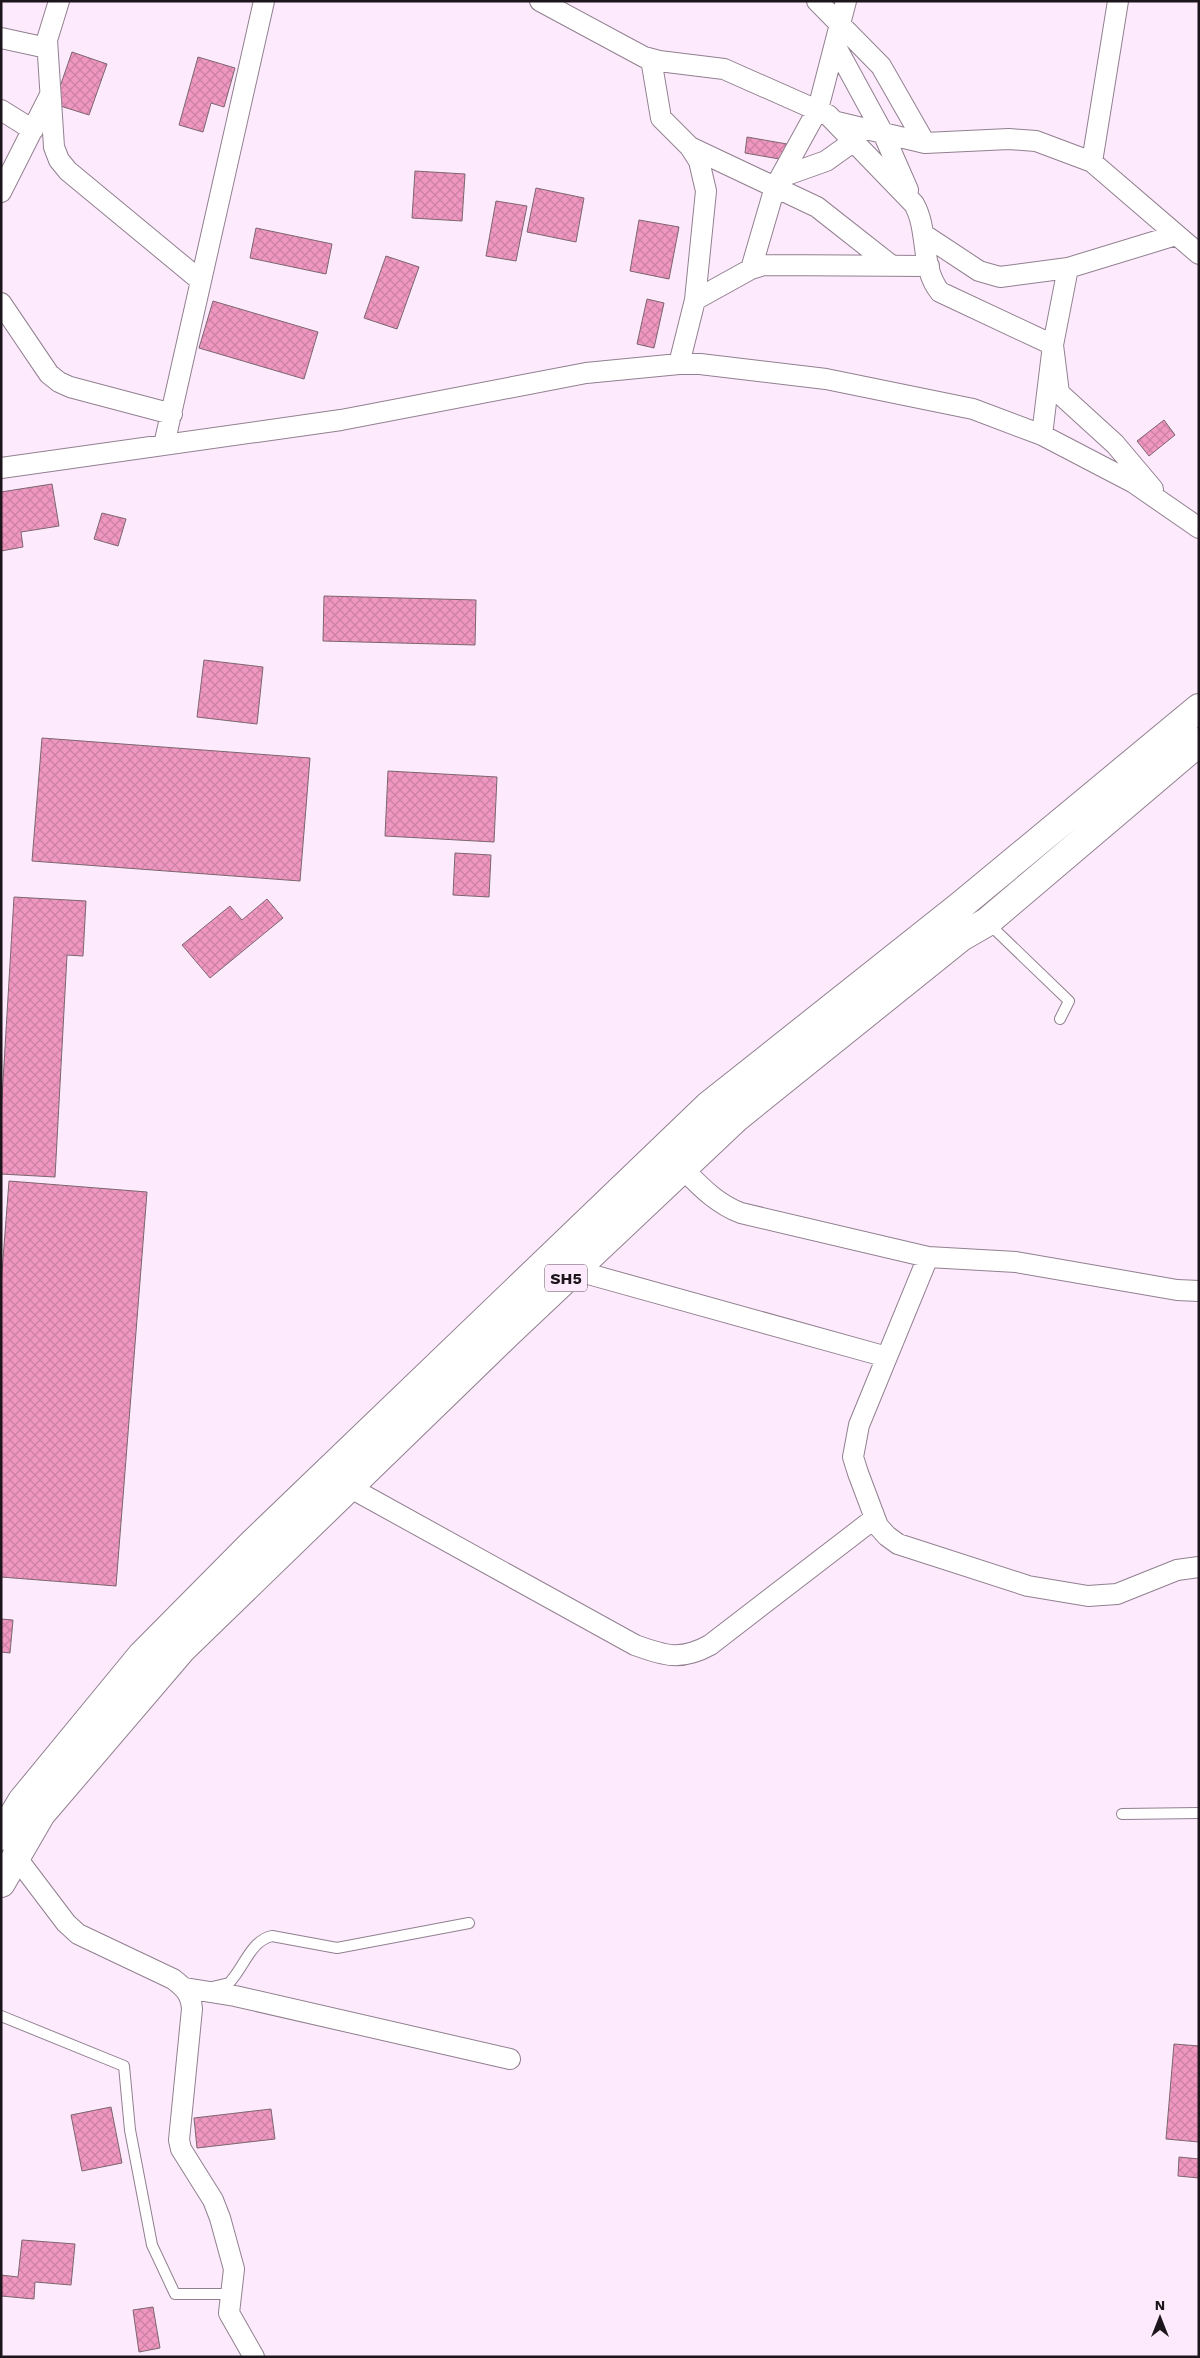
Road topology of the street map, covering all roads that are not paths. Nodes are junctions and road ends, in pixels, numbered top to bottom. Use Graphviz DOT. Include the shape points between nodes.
graph roads {
  1 [pos="59,1"];
  2 [pos="264,1"];
  3 [pos="540,1"];
  4 [pos="817,1"];
  5 [pos="846,1"];
  6 [pos="1118,1"];
  7 [pos="840,25"];
  8 [pos="1,38"];
  9 [pos="835,45"];
  10 [pos="48,48"];
  11 [pos="651,59"];
  12 [pos="50,95"];
  13 [pos="818,109"];
  14 [pos="1,110"];
  15 [pos="837,122"];
  16 [pos="33,130"];
  17 [pos="883,133"];
  18 [pos="854,141"];
  19 [pos="925,143"];
  20 [pos="690,147"];
  21 [pos="1092,162"];
  22 [pos="778,182"];
  23 [pos="1,192"];
  24 [pos="914,204"];
  25 [pos="923,234"];
  26 [pos="1176,235"];
  27 [pos="1199,254"];
  28 [pos="892,266"];
  29 [pos="930,266"];
  30 [pos="1068,268"];
  31 [pos="751,269"];
  32 [pos="201,281"];
  33 [pos="695,300"];
  34 [pos="1,303"];
  35 [pos="1053,345"];
  36 [pos="679,364"];
  37 [pos="172,414"];
  38 [pos="1042,435"];
  39 [pos="164,445"];
  40 [pos="1,468"];
  41 [pos="1162,500"];
  42 [pos="1199,528"];
  43 [pos="1199,708"];
  44 [pos="1199,742"];
  45 [pos="987,922"];
  46 [pos="1060,1019"];
  47 [pos="683,1169"];
  48 [pos="928,1257"];
  49 [pos="574,1270"];
  50 [pos="1199,1292"];
  51 [pos="887,1357"];
  52 [pos="349,1487"];
  53 [pos="875,1518"];
  54 [pos="235,1561"];
  55 [pos="1199,1567"];
  56 [pos="256,1578"];
  57 [pos="1199,1813"];
  58 [pos="1122,1814"];
  59 [pos="9,1846"];
  60 [pos="1,1883"];
  61 [pos="469,1922"];
  62 [pos="190,1989"];
  63 [pos="1,2016"];
  64 [pos="510,2059"];
  65 [pos="230,2294"];
  66 [pos="254,2357"];
  1 -- 10 [label="street" via="50,27"];
  2 -- 32 [label="street"];
  3 -- 11 [label="street"];
  4 -- 7 [label="street"];
  5 -- 7 [label="street"];
  6 -- 21 [label="street"];
  7 -- 9 [label="street"];
  7 -- 19 [label="street" via="881,66"];
  8 -- 10 [label="street"];
  9 -- 13 [label="street"];
  9 -- 17 [label="street"];
  10 -- 12 [label="street"];
  11 -- 13 [label="street" via="724,69"];
  11 -- 20 [label="street" via="661,118"];
  12 -- 16 [label="street"];
  12 -- 32 [label="street" via="54,147 59,160 68,171"];
  13 -- 15 [label="street"];
  13 -- 22 [label="street"];
  14 -- 16 [label="street"];
  15 -- 17 [label="street"];
  15 -- 18 [label="street"];
  16 -- 23 [label="street"];
  17 -- 19 [label="street"];
  17 -- 24 [label="street"];
  18 -- 22 [label="street" via="826,162"];
  18 -- 24 [label="street"];
  19 -- 21 [label="street" via="1036,141"];
  20 -- 22 [label="street"];
  20 -- 33 [label="street" via="699,161 706,192"];
  21 -- 26 [label="street"];
  22 -- 28 [label="street" via="827,214"];
  22 -- 31 [label="street"];
  24 -- 25 [label="street"];
  25 -- 29 [label="street"];
  25 -- 30 [label="street" via="989,275 1010,277"];
  26 -- 27 [label="street"];
  26 -- 30 [label="street"];
  28 -- 29 [label="street"];
  28 -- 31 [label="street" via="764,265"];
  29 -- 35 [label="street" via="932,280 940,292"];
  30 -- 35 [label="street"];
  31 -- 33 [label="street"];
  32 -- 37 [label="street"];
  33 -- 36 [label="street"];
  34 -- 37 [label="street" via="49,374 59,382"];
  35 -- 38 [label="street"];
  35 -- 41 [label="street" via="1059,393 1124,452"];
  36 -- 38 [label="street" via="826,379 973,409"];
  36 -- 39 [label="street" via="586,373 341,420"];
  37 -- 39 [label="street"];
  38 -- 41 [label="street"];
  39 -- 40 [label="street"];
  41 -- 42 [label="street"];
  43 -- 54 [label="main road, SH5" via="960,906 708,1106"];
  44 -- 45 [label="main road, SH5"];
  45 -- 46 [label="lane" via="1069,1001"];
  45 -- 47 [label="main road, SH5" via="961,937 744,1112"];
  47 -- 48 [label="street" via="726,1208"];
  47 -- 49 [label="main road, SH5"];
  48 -- 50 [label="street" via="1016,1262"];
  48 -- 51 [label="street"];
  49 -- 51 [label="street"];
  49 -- 52 [label="main road, SH5"];
  51 -- 53 [label="street" via="859,1425 853,1457"];
  52 -- 53 [label="street" via="635,1645 678,1657 710,1645"];
  52 -- 56 [label="main road, SH5"];
  53 -- 55 [label="street" via="887,1536 913,1549 1028,1586 1088,1596 1117,1594 1177,1570"];
  54 -- 56 [label="main road"];
  54 -- 59 [label="main road, SH5" via="142,1655 22,1802"];
  56 -- 59 [label="main road, SH5" via="166,1667 41,1814"];
  57 -- 58 [label="lane"];
  59 -- 60 [label="main road, SH5"];
  59 -- 62 [label="street" via="66,1923 78,1934"];
  61 -- 62 [label="lane" via="337,1948 272,1936 257,1944 229,1983"];
  62 -- 64 [label="street" via="236,1996"];
  62 -- 65 [label="street" via="192,2009 179,2140 220,2218 234,2269"];
  63 -- 65 [label="lane" via="124,2066 130,2130 152,2245 175,2294"];
  65 -- 66 [label="street" via="229,2313"];
}
